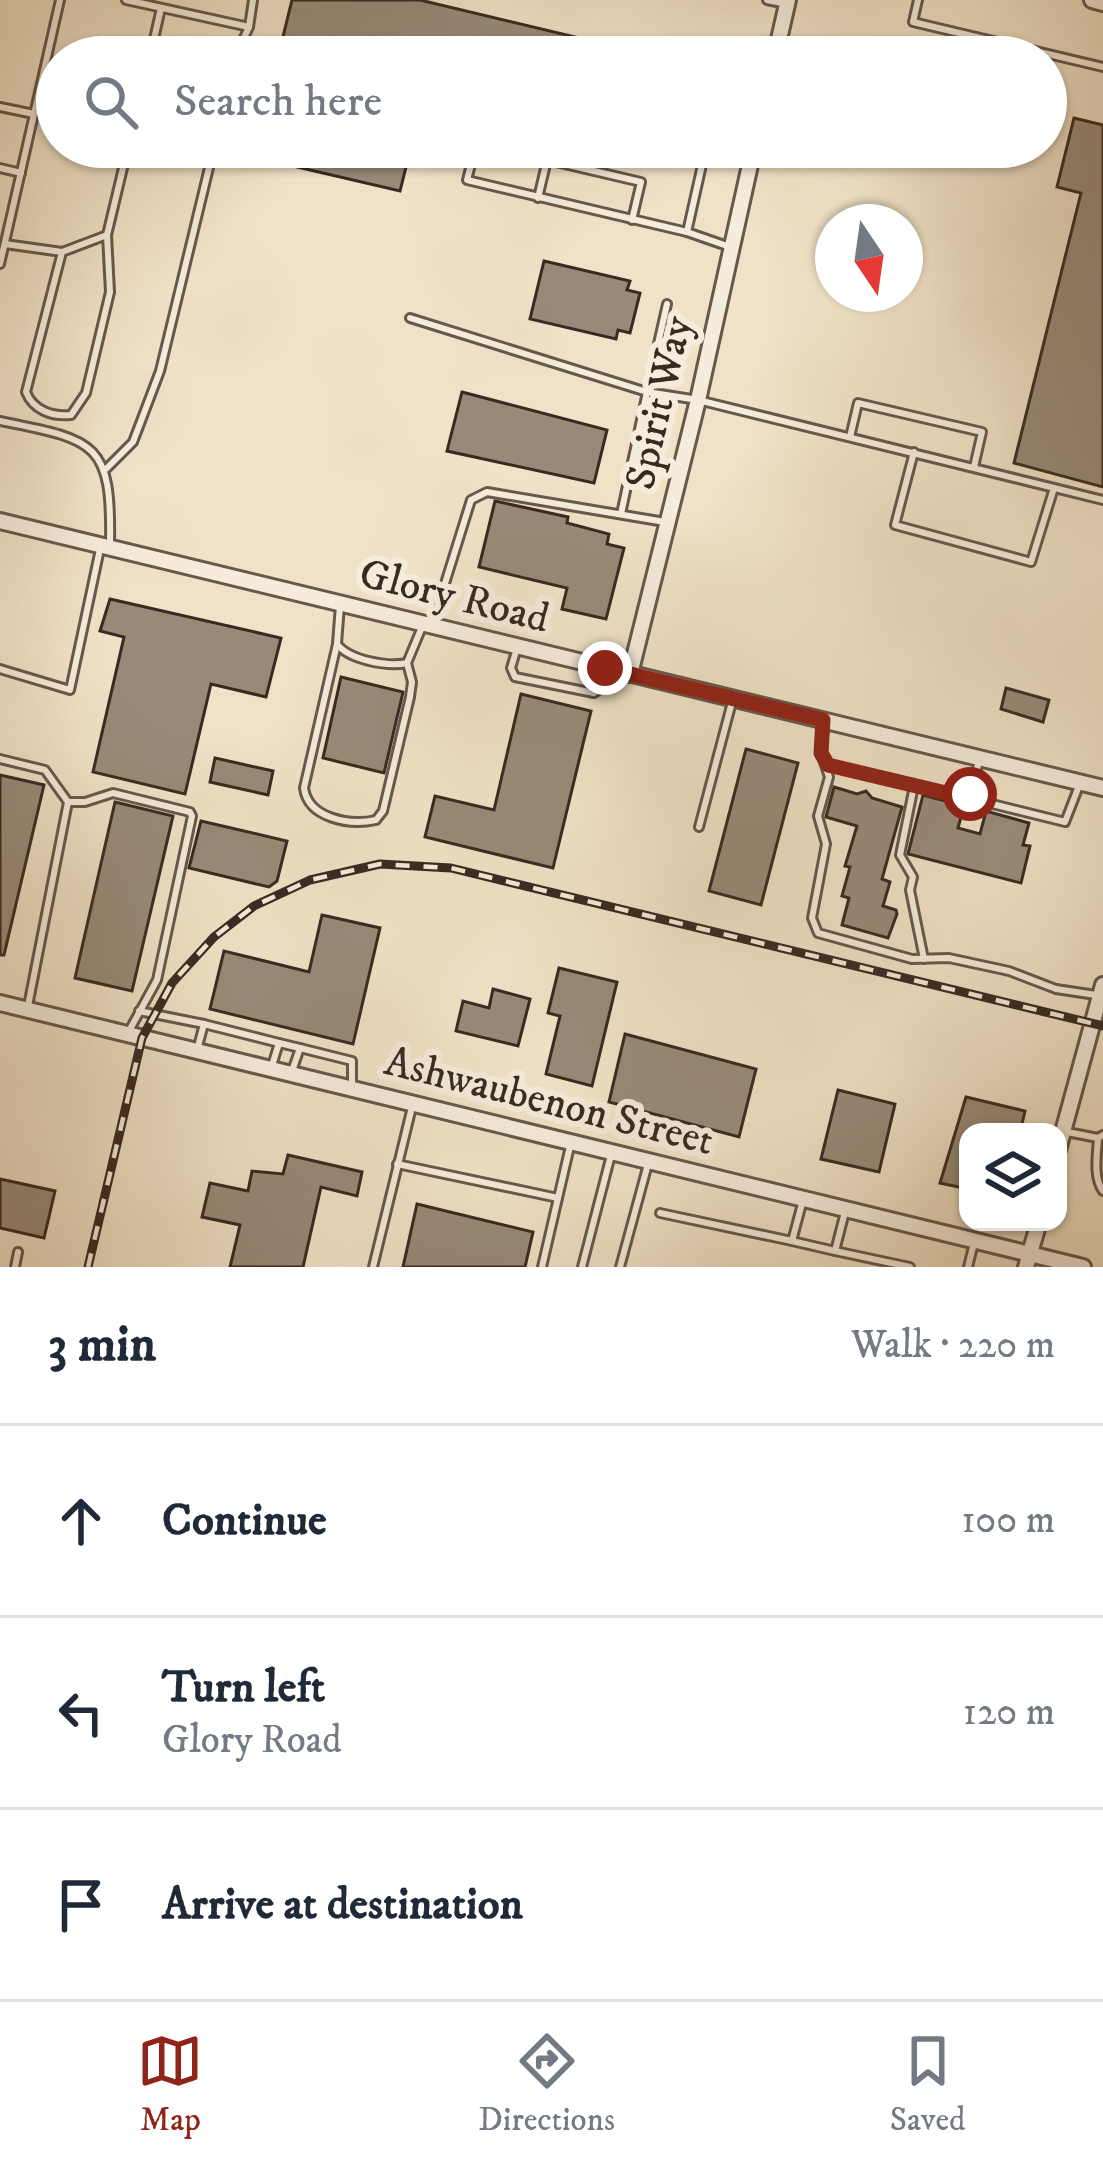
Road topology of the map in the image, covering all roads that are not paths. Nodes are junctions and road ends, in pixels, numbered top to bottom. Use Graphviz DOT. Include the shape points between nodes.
graph roads {
  1 [pos="59,0"];
  2 [pos="126,0"];
  3 [pos="253,0"];
  4 [pos="766,0"];
  5 [pos="918,0"];
  6 [pos="1092,0"];
  7 [pos="788,2"];
  8 [pos="1103,3"];
  9 [pos="161,8"];
  10 [pos="249,27"];
  11 [pos="51,36"];
  12 [pos="155,36"];
  13 [pos="245,36"];
  14 [pos="780,36"];
  15 [pos="972,36"];
  16 [pos="1067,58"];
  17 [pos="1103,67"];
  18 [pos="36,105"];
  19 [pos="0,106"];
  20 [pos="34,114"];
  21 [pos="0,168"];
  22 [pos="123,168"];
  23 [pos="209,168"];
  24 [pos="470,168"];
  25 [pos="546,168"];
  26 [pos="582,168"];
  27 [pos="701,168"];
  28 [pos="749,168"];
  29 [pos="21,173"];
  30 [pos="538,198"];
  31 [pos="632,220"];
  32 [pos="686,232"];
  33 [pos="107,236"];
  34 [pos="4,244"];
  35 [pos="730,247"];
  36 [pos="62,252"];
  37 [pos="0,264"];
  38 [pos="667,304"];
  39 [pos="410,318"];
  40 [pos="646,392"];
  41 [pos="698,400"];
  42 [pos="0,421"];
  43 [pos="850,437"];
  44 [pos="914,452"];
  45 [pos="974,467"];
  46 [pos="106,469"];
  47 [pos="1054,488"];
  48 [pos="1103,500"];
  49 [pos="621,514"];
  50 [pos="0,521"];
  51 [pos="665,522"];
  52 [pos="105,547"];
  53 [pos="340,604"];
  54 [pos="428,625"];
  55 [pos="337,644"];
  56 [pos="517,646"];
  57 [pos="407,663"];
  58 [pos="605,668"];
  59 [pos="0,669"];
  60 [pos="630,674"];
  61 [pos="733,699"];
  62 [pos="823,720"];
  63 [pos="979,758"];
  64 [pos="0,759"];
  65 [pos="828,765"];
  66 [pos="1080,783"];
  67 [pos="914,785"];
  68 [pos="1103,788"];
  69 [pos="970,794"];
  70 [pos="68,802"];
  71 [pos="699,827"];
  72 [pos="924,959"];
  73 [pos="1101,990"];
  74 [pos="0,1004"];
  75 [pos="27,1010"];
  76 [pos="140,1011"];
  77 [pos="204,1024"];
  78 [pos="127,1034"];
  79 [pos="278,1043"];
  80 [pos="300,1048"];
  81 [pos="196,1051"];
  82 [pos="271,1069"];
  83 [pos="291,1074"];
  84 [pos="352,1088"];
  85 [pos="413,1103"];
  86 [pos="1065,1123"];
  87 [pos="1067,1132"];
  88 [pos="1101,1137"];
  89 [pos="571,1142"];
  90 [pos="612,1151"];
  91 [pos="649,1160"];
  92 [pos="397,1165"];
  93 [pos="1103,1191"];
  94 [pos="558,1198"];
  95 [pos="804,1198"];
  96 [pos="846,1208"];
  97 [pos="660,1213"];
  98 [pos="1036,1231"];
  99 [pos="975,1239"];
  100 [pos="792,1240"];
  101 [pos="835,1251"];
  102 [pos="18,1252"];
  103 [pos="1028,1260"];
  104 [pos="1075,1266"];
  105 [pos="15,1267"];
  106 [pos="374,1267"];
  107 [pos="542,1267"];
  108 [pos="582,1267"];
  109 [pos="620,1267"];
  110 [pos="910,1267"];
  111 [pos="968,1267"];
  1 -- 11 [label="lane"];
  2 -- 9 [label="lane"];
  3 -- 10 [label="lane"];
  4 -- 7 [label="lane"];
  5 -- 15 [label="lane" via="913,22"];
  6 -- 8 [label="street"];
  7 -- 14 [label="street"];
  9 -- 10 [label="lane"];
  9 -- 12 [label="lane"];
  10 -- 13 [label="lane"];
  16 -- 17 [label="lane"];
  18 -- 20 [label="lane"];
  19 -- 20 [label="lane"];
  20 -- 29 [label="lane"];
  21 -- 29 [label="lane"];
  22 -- 33 [label="lane"];
  23 -- 46 [label="lane" via="160,371 133,442"];
  24 -- 30 [label="lane" via="467,180"];
  25 -- 30 [label="lane"];
  26 -- 31 [label="lane" via="641,182"];
  27 -- 32 [label="lane"];
  28 -- 35 [label="street, Spirit Way"];
  29 -- 34 [label="lane"];
  30 -- 31 [label="lane"];
  31 -- 32 [label="lane"];
  32 -- 35 [label="lane"];
  33 -- 36 [label="lane"];
  33 -- 36 [label="lane" via="110,292 86,393 80,407 61,416 44,412 26,392"];
  34 -- 36 [label="lane"];
  34 -- 37 [label="lane"];
  35 -- 41 [label="street, Spirit Way"];
  38 -- 40 [label="lane"];
  39 -- 40 [label="lane"];
  40 -- 41 [label="lane"];
  40 -- 49 [label="lane"];
  41 -- 43 [label="lane"];
  41 -- 51 [label="street, Spirit Way"];
  42 -- 46 [label="lane" via="83,442"];
  43 -- 44 [label="lane"];
  43 -- 45 [label="lane" via="858,403 982,432"];
  44 -- 45 [label="lane"];
  44 -- 47 [label="lane" via="895,525 1031,562"];
  45 -- 47 [label="lane"];
  46 -- 52 [label="lane"];
  47 -- 48 [label="lane"];
  49 -- 51 [label="lane"];
  49 -- 54 [label="lane" via="474,496"];
  50 -- 52 [label="street, Glory Road"];
  51 -- 60 [label="street, Spirit Way"];
  52 -- 53 [label="street, Glory Road"];
  52 -- 59 [label="lane" via="70,690"];
  53 -- 54 [label="street, Glory Road"];
  53 -- 55 [label="lane"];
  54 -- 56 [label="street, Glory Road"];
  54 -- 57 [label="lane"];
  55 -- 57 [label="lane" via="348,655"];
  55 -- 57 [label="lane" via="304,788 315,812 363,823 383,811 410,697"];
  56 -- 58 [label="street, Glory Road"];
  56 -- 58 [label="lane" via="515,676 594,693"];
  58 -- 60 [label="street, Glory Road"];
  60 -- 61 [label="street, Glory Road"];
  61 -- 62 [label="street, Glory Road"];
  61 -- 71 [label="lane"];
  62 -- 63 [label="street, Glory Road"];
  62 -- 65 [label="lane"];
  63 -- 66 [label="street, Glory Road"];
  63 -- 69 [label="lane"];
  64 -- 70 [label="lane" via="45,770"];
  65 -- 67 [label="lane"];
  65 -- 72 [label="lane" via="814,928"];
  66 -- 68 [label="street, Glory Road"];
  66 -- 69 [label="lane" via="1065,822"];
  67 -- 69 [label="lane"];
  67 -- 72 [label="lane" via="900,855 913,877"];
  70 -- 75 [label="lane"];
  70 -- 76 [label="lane" via="113,794 192,816 157,980"];
  72 -- 73 [label="lane" via="1009,971 1057,989"];
  73 -- 86 [label="street"];
  74 -- 75 [label="street, Ashwaubenon Street"];
  75 -- 78 [label="street, Ashwaubenon Street"];
  76 -- 77 [label="lane"];
  76 -- 78 [label="lane"];
  77 -- 79 [label="lane"];
  77 -- 81 [label="lane"];
  78 -- 81 [label="street, Ashwaubenon Street"];
  79 -- 80 [label="lane"];
  79 -- 82 [label="lane"];
  80 -- 83 [label="lane"];
  80 -- 84 [label="lane" via="352,1061"];
  81 -- 82 [label="street, Ashwaubenon Street"];
  82 -- 83 [label="street, Ashwaubenon Street"];
  83 -- 84 [label="street, Ashwaubenon Street"];
  84 -- 85 [label="street, Ashwaubenon Street"];
  85 -- 89 [label="street, Ashwaubenon Street"];
  85 -- 92 [label="lane"];
  87 -- 88 [label="lane"];
  88 -- 93 [label="lane" via="1096,1165"];
  89 -- 90 [label="street, Ashwaubenon Street"];
  89 -- 94 [label="lane"];
  90 -- 91 [label="street, Ashwaubenon Street"];
  90 -- 108 [label="lane"];
  91 -- 95 [label="street, Ashwaubenon Street"];
  91 -- 109 [label="lane"];
  92 -- 94 [label="lane"];
  92 -- 106 [label="lane"];
  94 -- 107 [label="lane"];
  95 -- 96 [label="street, Ashwaubenon Street"];
  95 -- 100 [label="lane"];
  96 -- 99 [label="street, Ashwaubenon Street"];
  96 -- 101 [label="lane"];
  97 -- 100 [label="lane"];
  98 -- 103 [label="street"];
  99 -- 103 [label="street, Ashwaubenon Street"];
  99 -- 111 [label="lane"];
  100 -- 101 [label="lane"];
  101 -- 110 [label="lane"];
  102 -- 105 [label="lane"];
  103 -- 104 [label="street, Ashwaubenon Street"];
}
